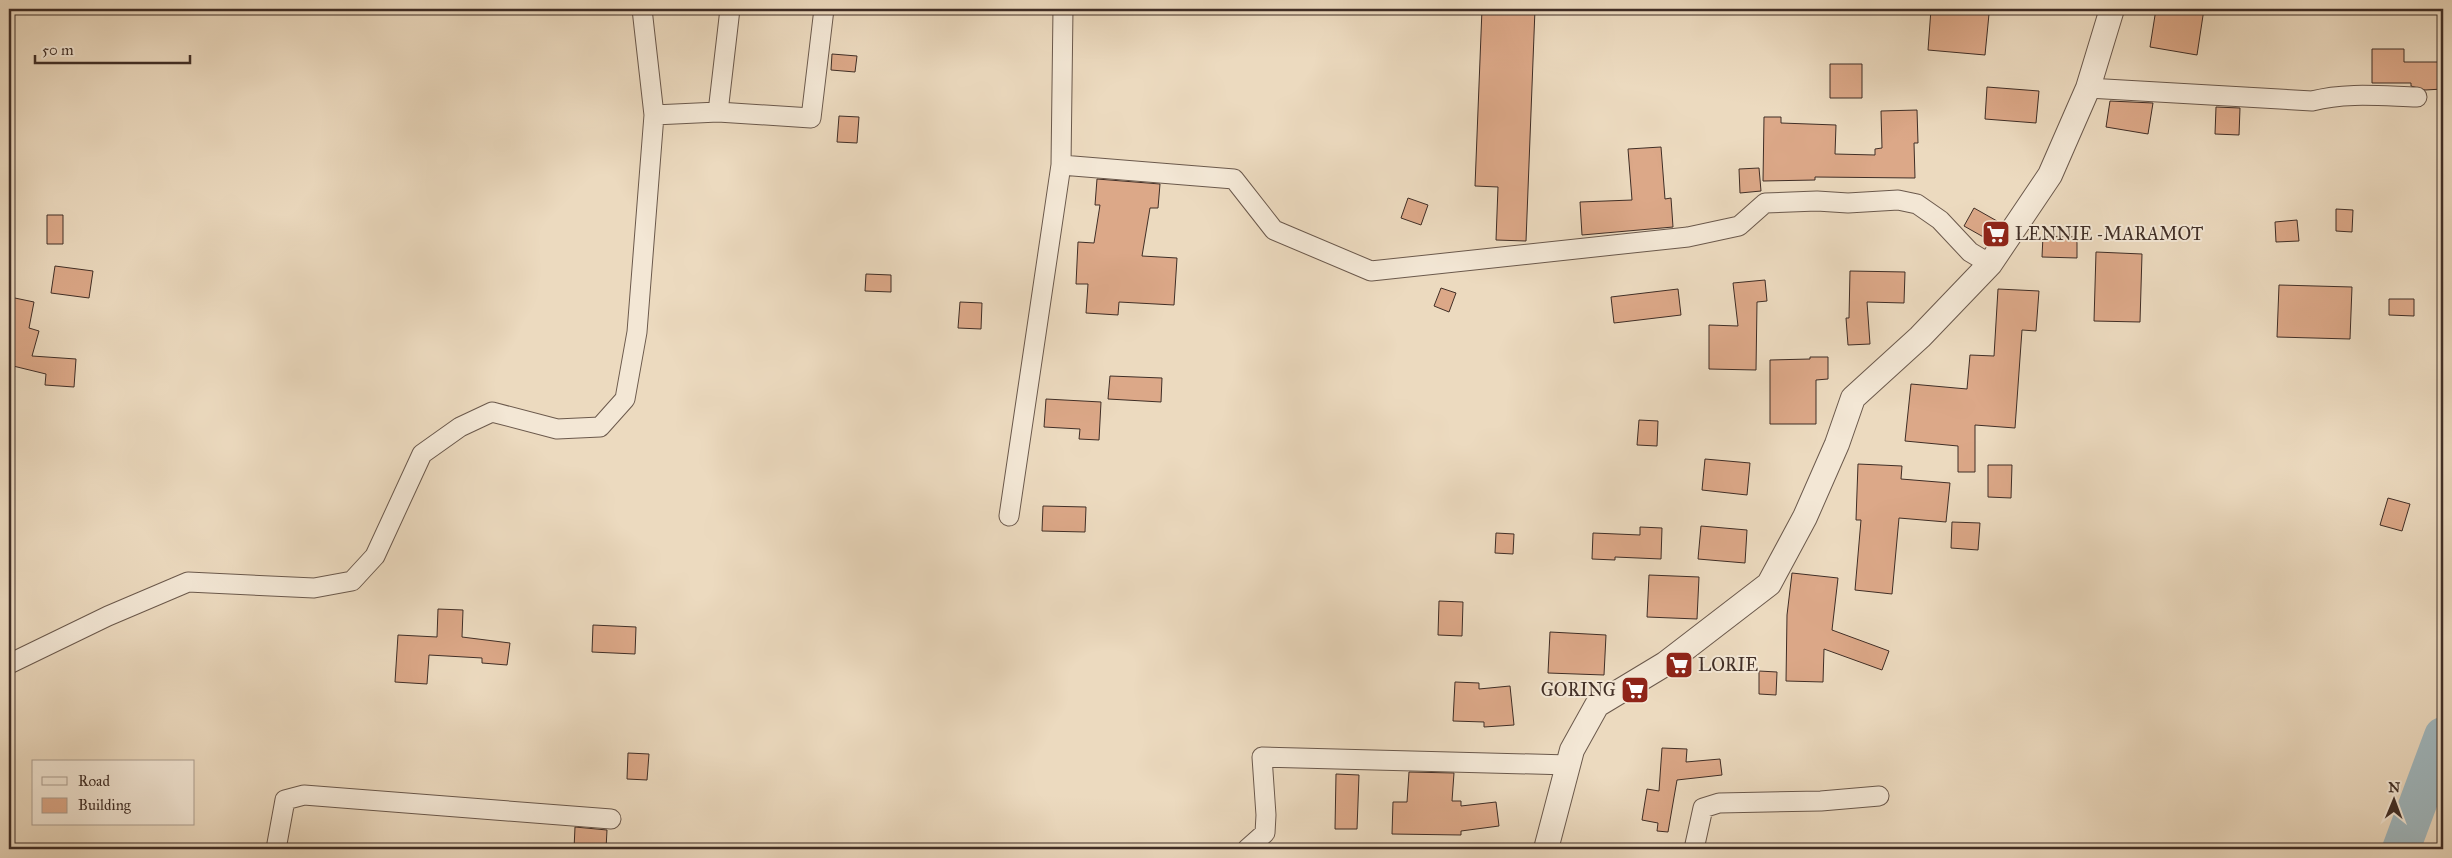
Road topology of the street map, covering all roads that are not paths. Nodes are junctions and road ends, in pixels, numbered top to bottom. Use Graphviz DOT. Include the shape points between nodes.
graph roads {
  1 [pos="642,9"];
  2 [pos="730,9"];
  3 [pos="824,9"];
  4 [pos="1063,9"];
  5 [pos="2112,9"];
  6 [pos="2088,88"];
  7 [pos="2417,97"];
  8 [pos="718,112"];
  9 [pos="654,115"];
  10 [pos="1062,164"];
  11 [pos="1990,264"];
  12 [pos="1009,516"];
  13 [pos="9,664"];
  14 [pos="1569,765"];
  15 [pos="1879,796"];
  16 [pos="611,819"];
  17 [pos="276,849"];
  18 [pos="1247,849"];
  19 [pos="1546,849"];
  20 [pos="1694,849"];
  1 -- 9 [label="street"];
  2 -- 8 [label="street"];
  3 -- 8 [label="street" via="811,118"];
  4 -- 10 [label="street"];
  5 -- 6 [label="street"];
  6 -- 7 [label="street" via="2312,100 2352,95"];
  6 -- 11 [label="street" via="2050,175"];
  8 -- 9 [label="street"];
  9 -- 13 [label="street" via="635,342 625,399 600,427 557,429 492,412 460,427 422,454 375,556 352,581 314,588 188,582"];
  10 -- 11 [label="street" via="1234,179 1274,230 1371,270 1688,237 1738,226 1765,202 1898,200 1917,204 1940,220 1970,252"];
  10 -- 12 [label="street"];
  11 -- 14 [label="street" via="1920,337 1853,398 1805,517 1769,584 1665,664 1597,705 1572,750"];
  14 -- 18 [label="street" via="1262,757 1265,833"];
  14 -- 19 [label="street"];
  15 -- 20 [label="street" via="1719,803 1703,808"];
  16 -- 17 [label="street" via="304,795 285,800"];
}
